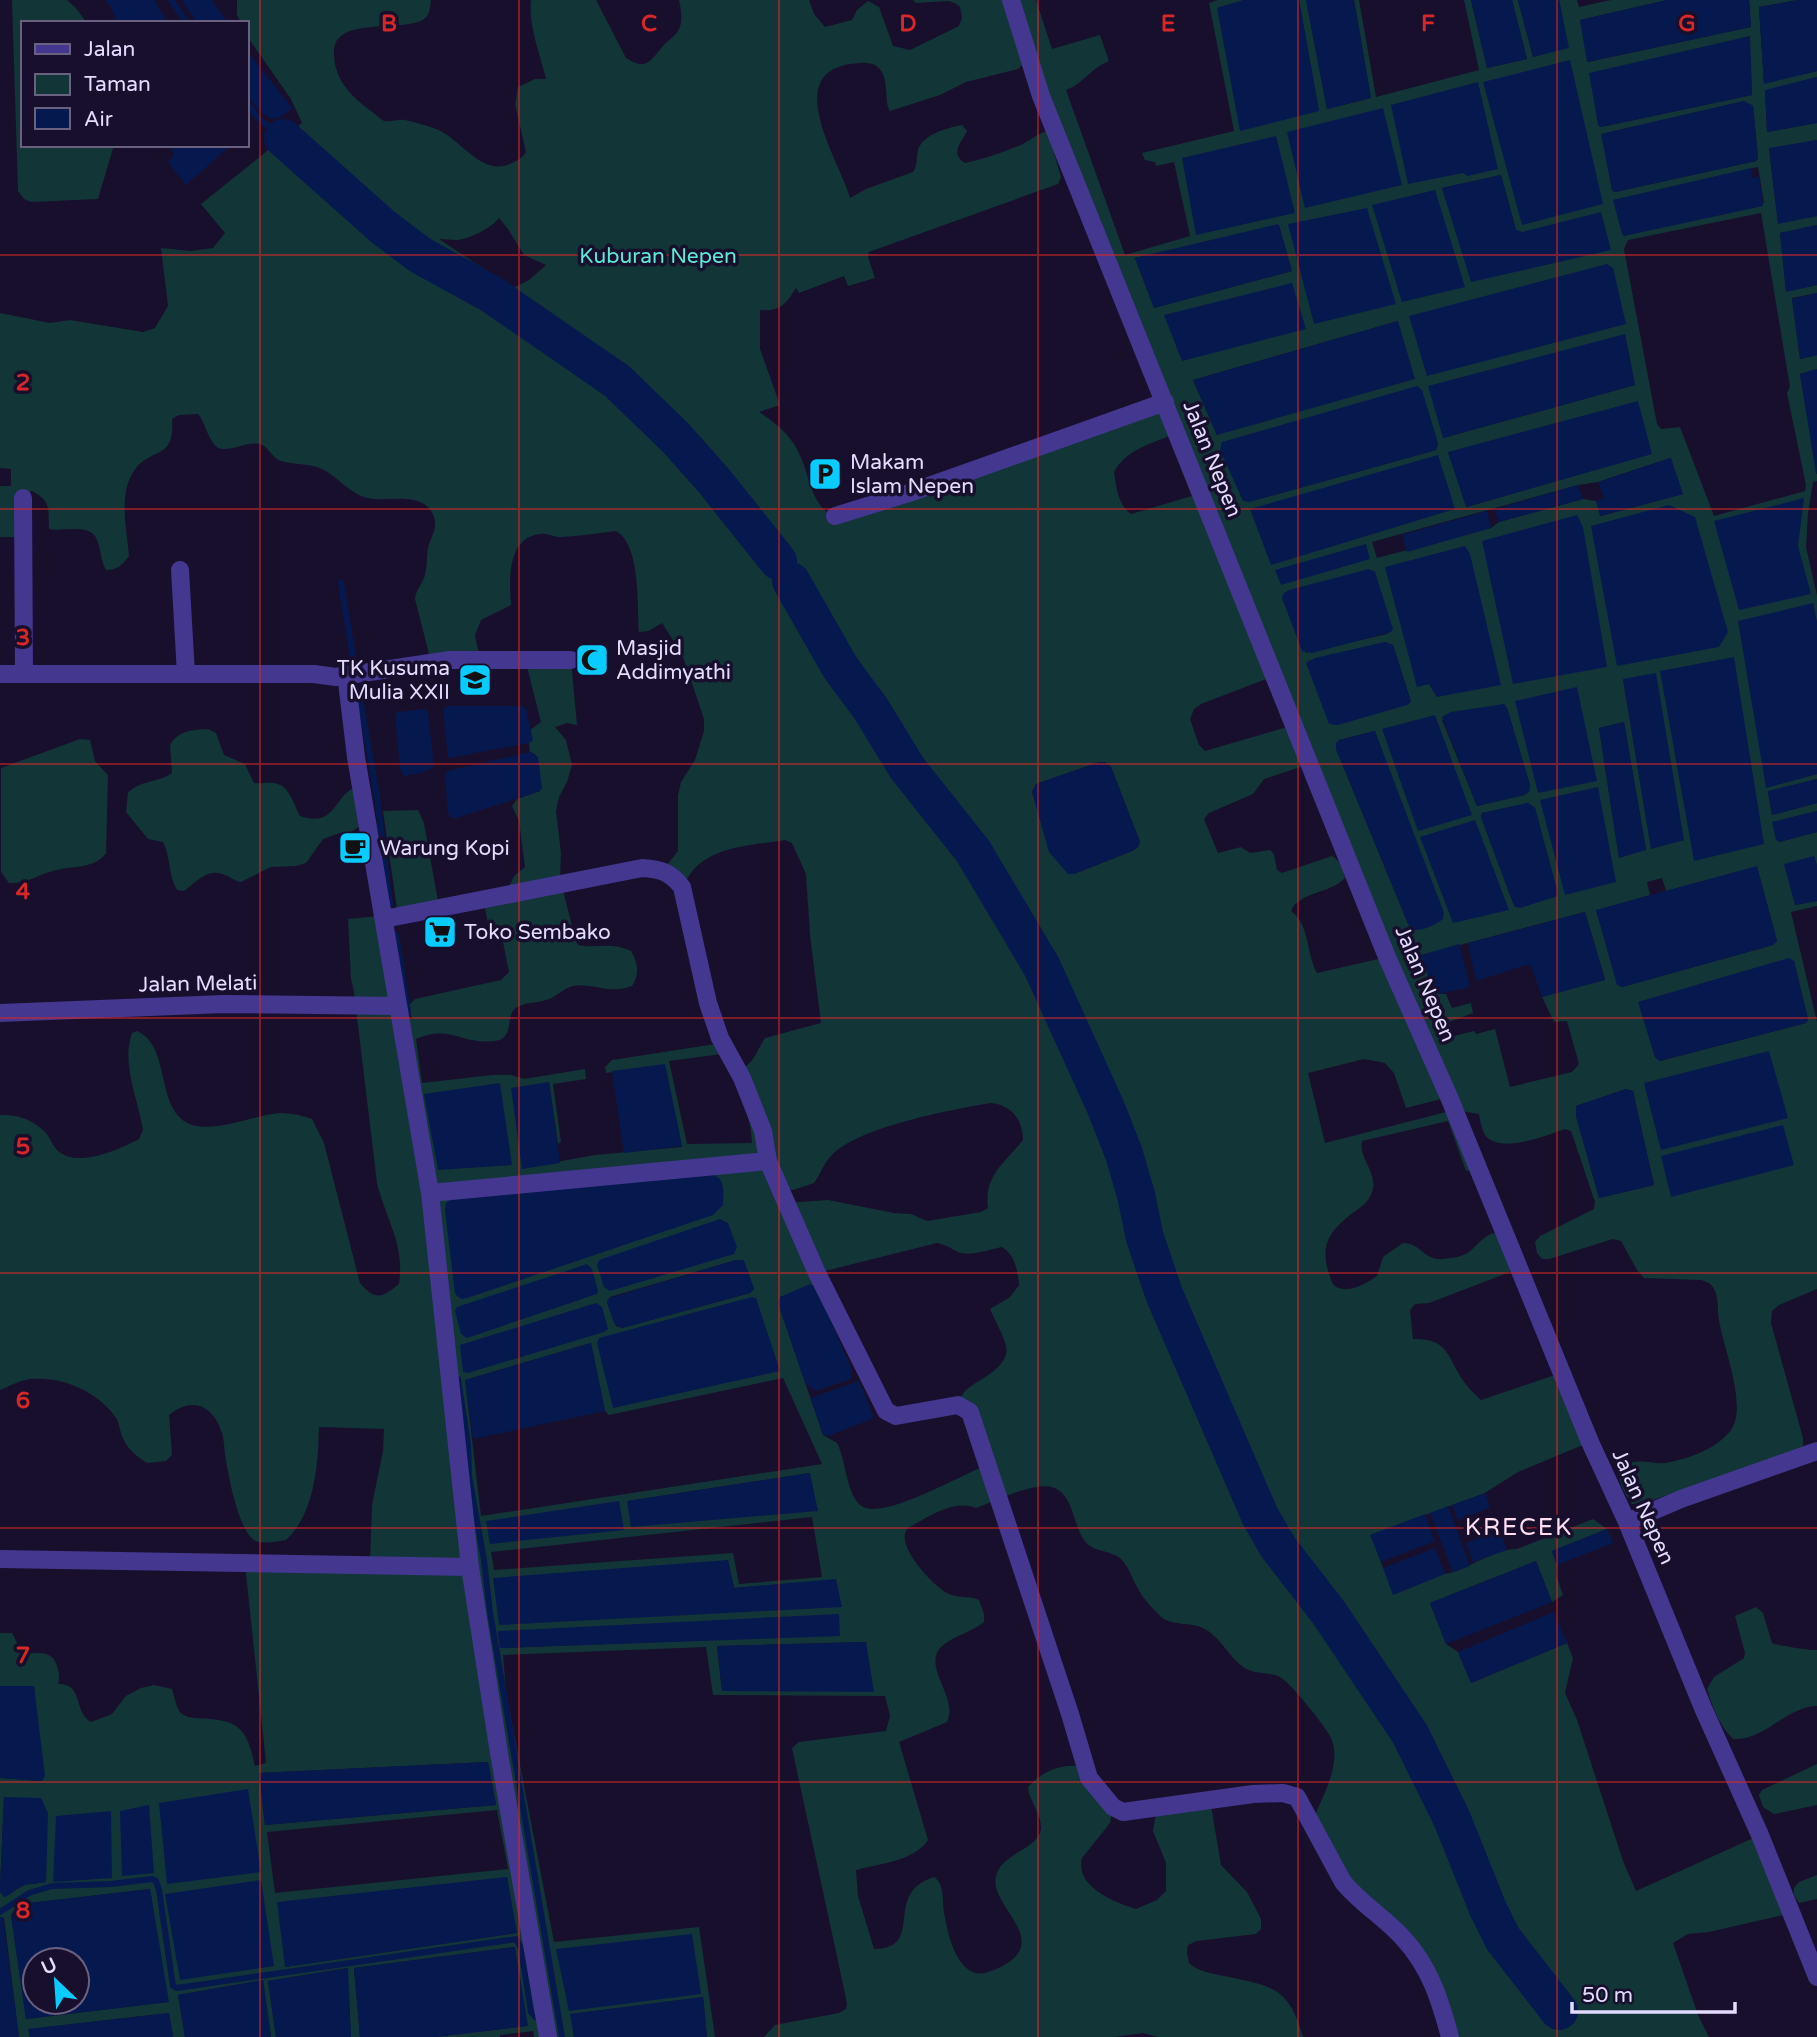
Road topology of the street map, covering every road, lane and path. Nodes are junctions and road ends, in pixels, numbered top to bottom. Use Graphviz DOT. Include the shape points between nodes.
graph roads {
  1 [pos="1011,0"];
  2 [pos="1165,402"];
  3 [pos="23,498"];
  4 [pos="835,516"];
  5 [pos="180,570"];
  6 [pos="570,660"];
  7 [pos="24,672"];
  8 [pos="0,674"];
  9 [pos="186,674"];
  10 [pos="346,674"];
  11 [pos="383,919"];
  12 [pos="397,1006"];
  13 [pos="0,1013"];
  14 [pos="768,1161"];
  15 [pos="430,1193"];
  16 [pos="1817,1451"];
  17 [pos="1627,1522"];
  18 [pos="0,1559"];
  19 [pos="470,1567"];
  20 [pos="1817,1978"];
  21 [pos="548,2037"];
  22 [pos="1450,2037"];
  1 -- 2 [label="street, Jalan Nepen" via="1041,96"];
  2 -- 4 [label="street"];
  2 -- 17 [label="street, Jalan Nepen" via="1387,957"];
  3 -- 7 [label="street"];
  5 -- 9 [label="street"];
  6 -- 10 [label="street" via="450,660"];
  7 -- 8 [label="street"];
  7 -- 9 [label="street"];
  9 -- 10 [label="street"];
  10 -- 11 [label="street"];
  11 -- 12 [label="street"];
  11 -- 14 [label="street" via="642,868 673,875 682,887 708,1003 763,1131"];
  12 -- 13 [label="street, Jalan Melati" via="224,1004"];
  12 -- 15 [label="street"];
  14 -- 15 [label="street"];
  14 -- 22 [label="street" via="886,1411 896,1416 958,1405 970,1412 1089,1778 1103,1797 1123,1812 1253,1794 1297,1797 1343,1882 1404,1939 1423,1966 1438,1994"];
  15 -- 19 [label="street"];
  16 -- 17 [label="street"];
  17 -- 20 [label="street, Jalan Nepen"];
  18 -- 19 [label="street"];
  19 -- 21 [label="street"];
}
